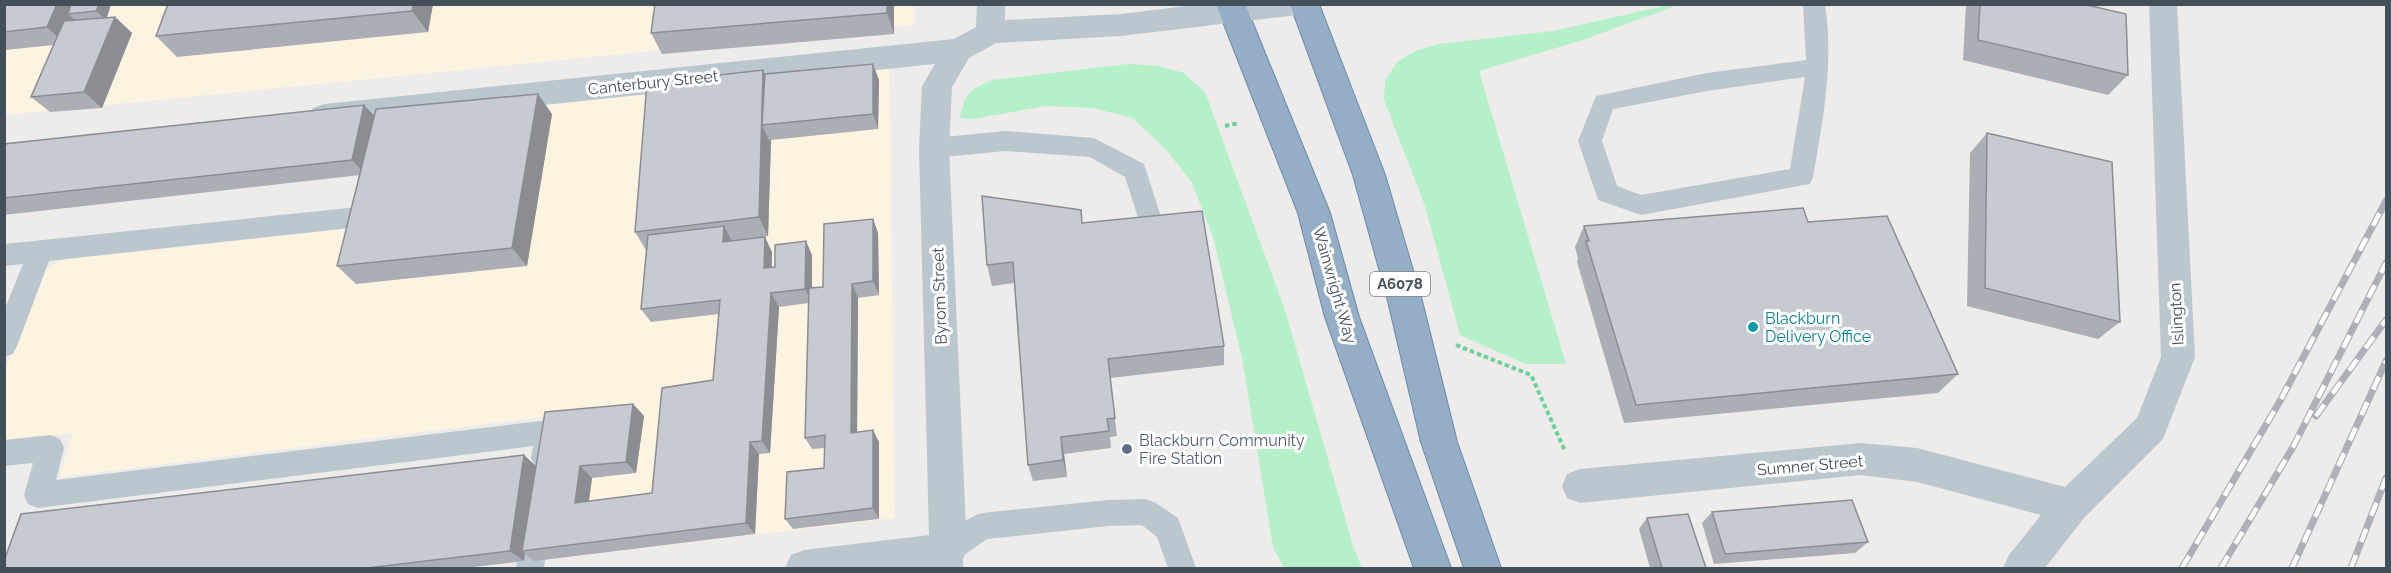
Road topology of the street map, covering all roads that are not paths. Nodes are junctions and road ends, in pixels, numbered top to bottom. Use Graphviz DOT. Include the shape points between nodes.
graph roads {
  1 [pos="991,4"];
  2 [pos="1297,4"];
  3 [pos="1304,4"];
  4 [pos="1814,4"];
  5 [pos="2163,4"];
  6 [pos="1231,8"];
  7 [pos="991,33"];
  8 [pos="959,50"];
  9 [pos="1816,67"];
  10 [pos="298,119"];
  11 [pos="934,148"];
  12 [pos="375,184"];
  13 [pos="1151,223"];
  14 [pos="40,251"];
  15 [pos="4,255"];
  16 [pos="4,345"];
  17 [pos="4,453"];
  18 [pos="1580,486"];
  19 [pos="2071,506"];
  20 [pos="949,559"];
  21 [pos="530,568"];
  22 [pos="804,568"];
  23 [pos="1182,568"];
  24 [pos="1433,568"];
  25 [pos="1483,568"];
  26 [pos="2022,568"];
  1 -- 7 [label="street"];
  2 -- 6 [label="street, Canterbury Street"];
  3 -- 25 [label="highway, A6078" via="1369,175 1439,442"];
  4 -- 9 [label="lane" via="1819,30"];
  5 -- 19 [label="street, Islington" via="2178,357 2151,428"];
  6 -- 7 [label="street, Canterbury Street" via="1121,25"];
  6 -- 24 [label="highway, Wainwright Way" via="1314,213 1342,317"];
  7 -- 8 [label="street, Canterbury Street"];
  8 -- 10 [label="street, Canterbury Street" via="390,119"];
  8 -- 11 [label="street, Byrom Street" via="937,86"];
  9 -- 9 [label="lane" via="1707,81 1604,102 1590,141 1607,193 1641,205 1802,177"];
  11 -- 13 [label="lane" via="1005,141 1094,148 1135,171"];
  11 -- 20 [label="street, Byrom Street"];
  12 -- 14 [label="lane" via="368,216"];
  14 -- 15 [label="lane"];
  14 -- 16 [label="lane"];
  17 -- 21 [label="lane" via="50,448 34,505 548,432"];
  18 -- 19 [label="street, Sumner Street" via="1861,459 1917,465"];
  19 -- 26 [label="street, Islington"];
  20 -- 22 [label="street"];
  20 -- 23 [label="lane" via="982,526 1146,512 1168,528"];
}
